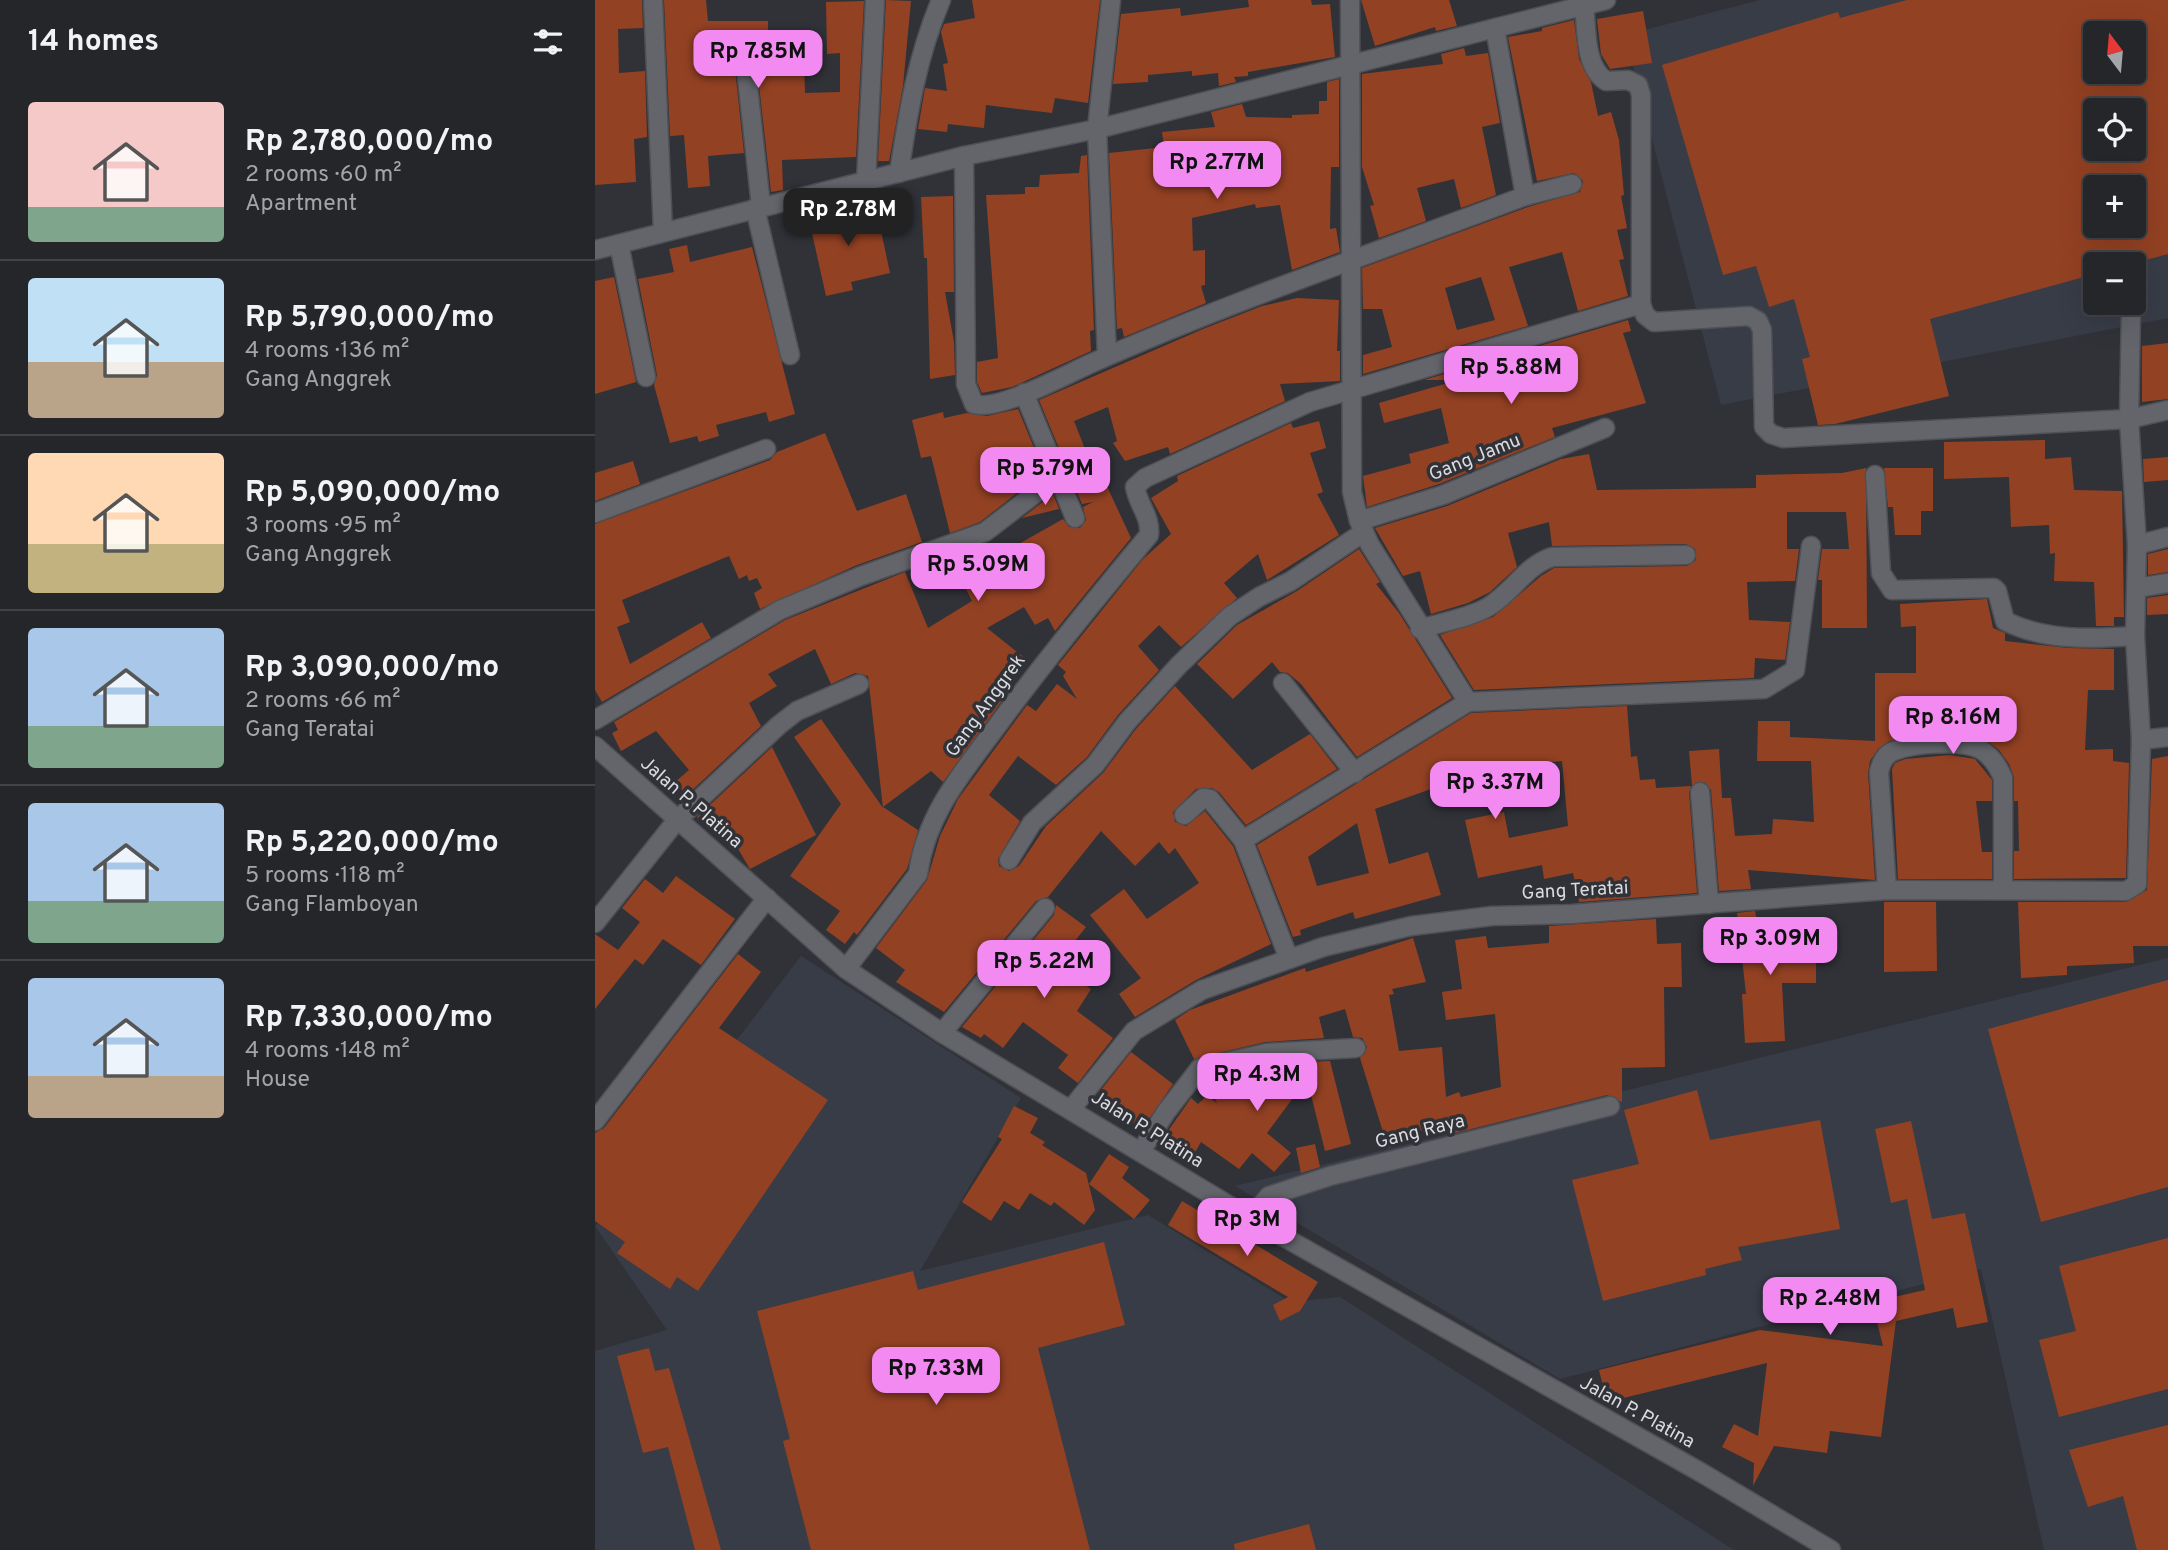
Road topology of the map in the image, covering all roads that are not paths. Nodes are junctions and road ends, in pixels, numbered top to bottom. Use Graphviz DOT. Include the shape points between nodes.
graph roads {
  1 [pos="653,0"];
  2 [pos="876,0"];
  3 [pos="941,0"];
  4 [pos="1111,0"];
  5 [pos="1350,0"];
  6 [pos="1606,0"];
  7 [pos="1584,5"];
  8 [pos="1495,28"];
  9 [pos="745,58"];
  10 [pos="1350,63"];
  11 [pos="1097,129"];
  12 [pos="964,156"];
  13 [pos="899,173"];
  14 [pos="866,182"];
  15 [pos="1572,184"];
  16 [pos="1525,196"];
  17 [pos="758,207"];
  18 [pos="663,232"];
  19 [pos="619,244"];
  20 [pos="595,250"];
  21 [pos="1351,261"];
  22 [pos="1641,304"];
  23 [pos="2131,315"];
  24 [pos="790,355"];
  25 [pos="1107,356"];
  26 [pos="646,377"];
  27 [pos="1352,390"];
  28 [pos="1024,393"];
  29 [pos="2168,410"];
  30 [pos="2129,419"];
  31 [pos="1605,428"];
  32 [pos="766,449"];
  33 [pos="1875,475"];
  34 [pos="1058,476"];
  35 [pos="595,513"];
  36 [pos="1075,518"];
  37 [pos="1361,526"];
  38 [pos="2168,537"];
  39 [pos="2137,545"];
  40 [pos="1811,546"];
  41 [pos="1686,555"];
  42 [pos="2168,583"];
  43 [pos="2137,588"];
  44 [pos="1420,629"];
  45 [pos="2134,636"];
  46 [pos="1283,683"];
  47 [pos="859,684"];
  48 [pos="1468,702"];
  49 [pos="595,720"];
  50 [pos="2168,737"];
  51 [pos="2141,740"];
  52 [pos="595,746"];
  53 [pos="1355,773"];
  54 [pos="1700,792"];
  55 [pos="1184,816"];
  56 [pos="677,820"];
  57 [pos="1243,840"];
  58 [pos="1009,860"];
  59 [pos="1887,890"];
  60 [pos="2003,890"];
  61 [pos="767,898"];
  62 [pos="1709,904"];
  63 [pos="1045,908"];
  64 [pos="595,923"];
  65 [pos="1289,959"];
  66 [pos="846,969"];
  67 [pos="942,1033"];
  68 [pos="1356,1048"];
  69 [pos="1610,1106"];
  70 [pos="1072,1108"];
  71 [pos="595,1121"];
  72 [pos="1141,1151"];
  73 [pos="1251,1218"];
  74 [pos="1831,1550"];
  1 -- 18 [label="street"];
  2 -- 14 [label="street"];
  3 -- 13 [label="street" via="912,86"];
  4 -- 11 [label="street"];
  5 -- 10 [label="street"];
  6 -- 7 [label="street"];
  7 -- 8 [label="street"];
  7 -- 22 [label="street" via="1597,75 1606,82 1628,80 1638,85 1641,95"];
  8 -- 10 [label="street"];
  8 -- 16 [label="street"];
  9 -- 17 [label="street"];
  10 -- 11 [label="street"];
  10 -- 21 [label="street"];
  11 -- 12 [label="street"];
  11 -- 25 [label="street"];
  12 -- 13 [label="street"];
  12 -- 28 [label="street" via="969,396 983,407"];
  13 -- 14 [label="street"];
  14 -- 17 [label="street"];
  15 -- 16 [label="street"];
  16 -- 21 [label="street"];
  17 -- 18 [label="street"];
  17 -- 24 [label="street"];
  18 -- 19 [label="street"];
  19 -- 20 [label="street"];
  19 -- 26 [label="street"];
  21 -- 25 [label="street"];
  21 -- 27 [label="street"];
  22 -- 27 [label="street"];
  22 -- 30 [label="street" via="1654,322 1749,316 1758,321 1764,426 1783,438"];
  23 -- 30 [label="street"];
  25 -- 28 [label="street"];
  27 -- 37 [label="street" via="1352,492"];
  27 -- 66 [label="street, Gang Anggrek" via="1310,402 1145,478 1135,487 1148,516 1149,535 1040,667 950,791 919,856 918,874"];
  28 -- 34 [label="street"];
  29 -- 30 [label="street"];
  30 -- 39 [label="street"];
  31 -- 37 [label="street, Gang Jamu"];
  32 -- 35 [label="street"];
  33 -- 45 [label="street" via="1881,573 1892,590 1994,588 2005,621 2011,624 2051,636"];
  34 -- 36 [label="street"];
  34 -- 49 [label="street" via="985,532 780,610"];
  37 -- 44 [label="street"];
  37 -- 58 [label="street, Gang Jamu" via="1291,581 1230,616 1178,665 1095,765 1033,823"];
  38 -- 39 [label="street"];
  39 -- 43 [label="street"];
  40 -- 48 [label="street" via="1795,670 1764,689"];
  41 -- 44 [label="street" via="1552,556 1536,562 1486,608"];
  42 -- 43 [label="street"];
  43 -- 45 [label="street"];
  44 -- 48 [label="street"];
  45 -- 51 [label="street"];
  46 -- 53 [label="street"];
  47 -- 56 [label="street" via="797,711"];
  48 -- 53 [label="street"];
  50 -- 51 [label="street"];
  51 -- 60 [label="street, Gang Teratai" via="2137,884 2126,891"];
  52 -- 56 [label="street, Jalan P. Platina"];
  53 -- 57 [label="street"];
  54 -- 62 [label="street"];
  55 -- 57 [label="street" via="1203,798 1210,799"];
  56 -- 61 [label="street, Jalan P. Platina"];
  56 -- 64 [label="street"];
  57 -- 65 [label="street"];
  59 -- 60 [label="street, Gang Teratai"];
  59 -- 60 [label="street" via="1882,761 1893,751 1958,743 1980,750 1997,763 2003,778"];
  59 -- 62 [label="street, Gang Teratai"];
  61 -- 66 [label="street, Jalan P. Platina"];
  61 -- 71 [label="street"];
  62 -- 65 [label="street, Gang Teratai" via="1492,916 1411,926"];
  63 -- 67 [label="street"];
  65 -- 70 [label="street, Gang Teratai" via="1202,990 1134,1031"];
  66 -- 67 [label="street, Jalan P. Platina"];
  67 -- 70 [label="street, Jalan P. Platina"];
  68 -- 72 [label="street" via="1268,1053 1200,1068"];
  69 -- 73 [label="street, Gang Raya" via="1330,1176 1269,1196"];
  70 -- 72 [label="street, Jalan P. Platina"];
  72 -- 73 [label="street, Jalan P. Platina"];
  73 -- 74 [label="street, Jalan P. Platina"];
}
